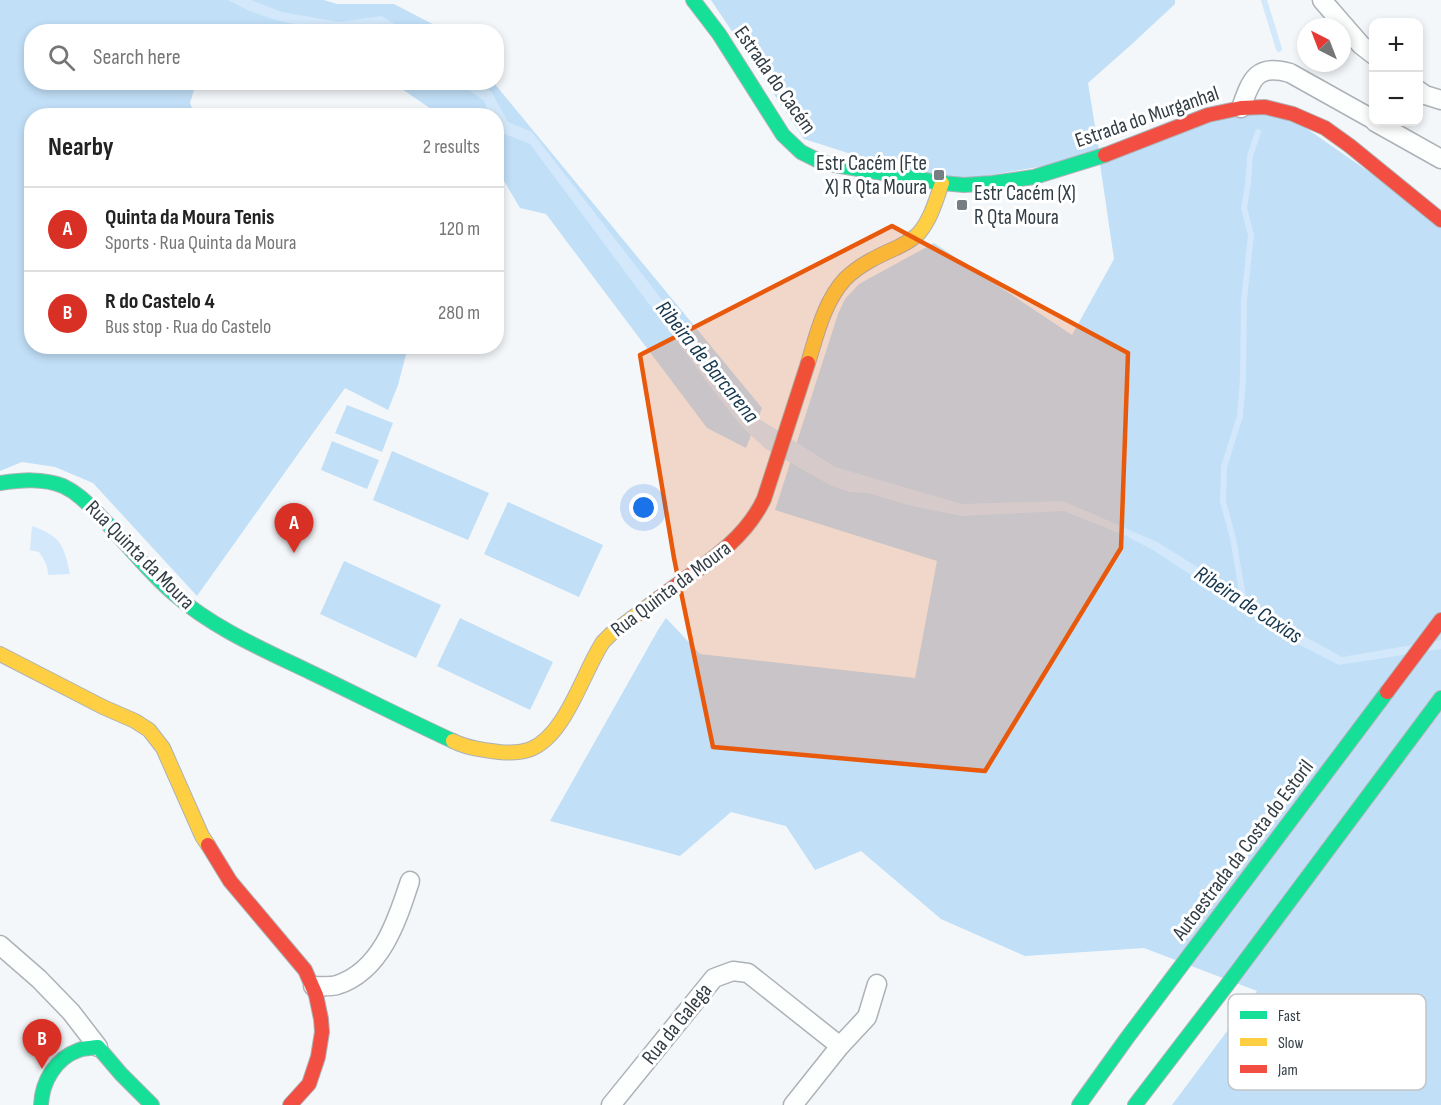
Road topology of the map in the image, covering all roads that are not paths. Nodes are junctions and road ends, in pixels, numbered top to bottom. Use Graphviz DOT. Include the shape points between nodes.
graph roads {
  1 [pos="693,0"];
  2 [pos="1322,0"];
  3 [pos="1369,51"];
  4 [pos="1423,93"];
  5 [pos="1441,100"];
  6 [pos="1241,108"];
  7 [pos="1369,118"];
  8 [pos="1383,126"];
  9 [pos="1441,159"];
  10 [pos="942,183"];
  11 [pos="1441,220"];
  12 [pos="0,483"];
  13 [pos="1441,620"];
  14 [pos="0,654"];
  15 [pos="1441,698"];
  16 [pos="410,881"];
  17 [pos="0,945"];
  18 [pos="877,984"];
  19 [pos="313,986"];
  20 [pos="840,1046"];
  21 [pos="98,1047"];
  22 [pos="41,1105"];
  23 [pos="152,1105"];
  24 [pos="290,1105"];
  25 [pos="611,1105"];
  26 [pos="793,1105"];
  27 [pos="1079,1105"];
  28 [pos="1135,1105"];
  1 -- 10 [label="main road, Estrada do Cacém" via="791,145 823,163"];
  2 -- 3 [label="street"];
  4 -- 5 [label="street"];
  6 -- 7 [label="street" via="1250,83 1269,69 1290,73"];
  6 -- 10 [label="main road, Estrada do Murganhal" via="1208,115 1100,157 1034,177 964,185"];
  6 -- 11 [label="main road, Estrada do Murganhal" via="1280,110 1325,128"];
  8 -- 9 [label="street"];
  10 -- 12 [label="main road, Rua Quinta da Moura" via="927,221 915,237 862,265 832,295 759,511 728,547 600,645 558,728 532,750 481,750 461,745 244,641 201,615 164,585 78,494 42,481"];
  13 -- 27 [label="main road, Autoestrada da Costa do Estoril"];
  14 -- 19 [label="main road" via="149,730 164,748 202,836 230,881 305,970"];
  15 -- 28 [label="main road"];
  16 -- 19 [label="street" via="397,922 375,958 356,976 335,986"];
  17 -- 21 [label="street" via="71,1012"];
  18 -- 20 [label="street" via="867,1017"];
  19 -- 24 [label="main road" via="322,1017 319,1058 308,1084"];
  20 -- 25 [label="street, Rua da Galega" via="748,973 733,971 714,978"];
  20 -- 26 [label="street"];
  21 -- 22 [label="main road" via="79,1050 52,1070"];
  21 -- 23 [label="main road"];
}
